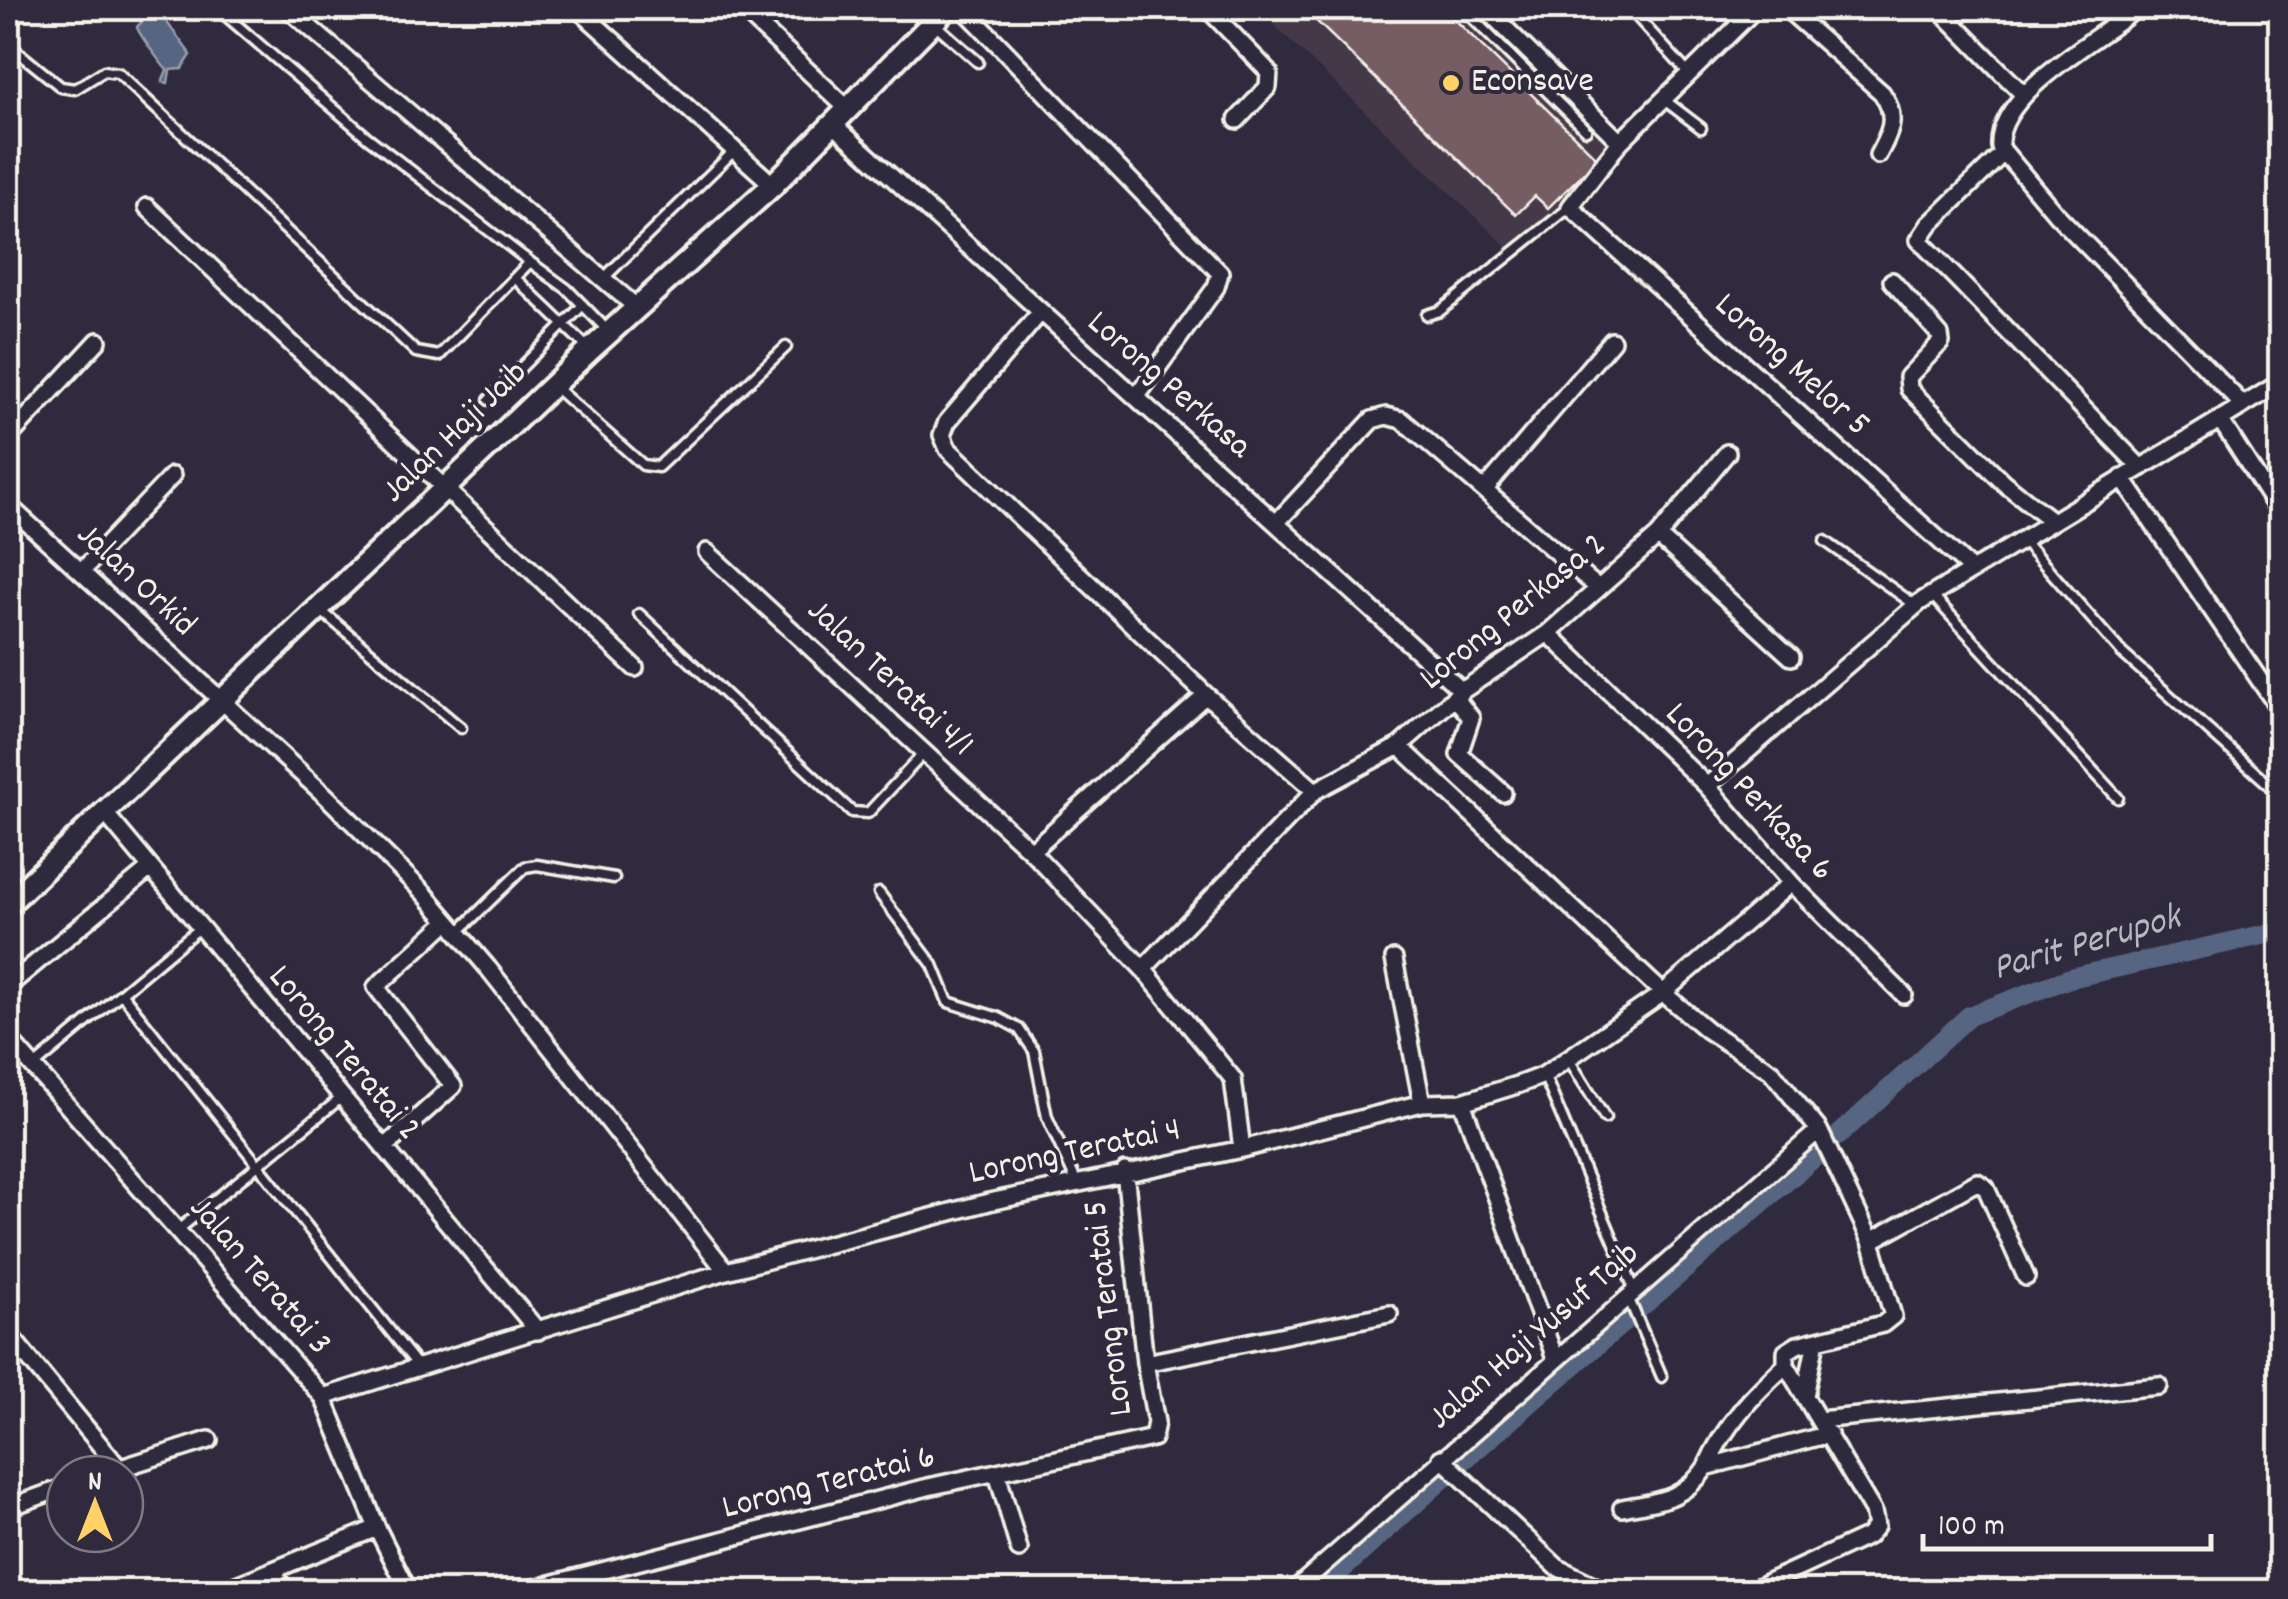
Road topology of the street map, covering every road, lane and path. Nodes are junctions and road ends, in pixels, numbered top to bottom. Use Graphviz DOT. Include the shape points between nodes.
graph roads {
  1 [pos="217,8"];
  2 [pos="287,8"];
  3 [pos="578,8"];
  4 [pos="740,8"];
  5 [pos="914,8"];
  6 [pos="963,8"];
  7 [pos="1207,8"];
  8 [pos="1462,8"];
  9 [pos="1486,8"];
  10 [pos="1629,8"];
  11 [pos="1786,8"];
  12 [pos="1938,8"];
  13 [pos="1750,10"];
  14 [pos="2125,11"];
  15 [pos="940,15"];
  16 [pos="8,44"];
  17 [pos="978,62"];
  18 [pos="1689,74"];
  19 [pos="2023,94"];
  20 [pos="1663,100"];
  21 [pos="849,110"];
  22 [pos="1237,120"];
  23 [pos="834,125"];
  24 [pos="1700,128"];
  25 [pos="1586,130"];
  26 [pos="1620,142"];
  27 [pos="737,148"];
  28 [pos="2002,154"];
  29 [pos="1878,155"];
  30 [pos="773,184"];
  31 [pos="146,208"];
  32 [pos="1570,208"];
  33 [pos="530,262"];
  34 [pos="515,278"];
  35 [pos="603,279"];
  36 [pos="1892,280"];
  37 [pos="584,305"];
  38 [pos="636,307"];
  39 [pos="1039,314"];
  40 [pos="1427,315"];
  41 [pos="564,324"];
  42 [pos="610,332"];
  43 [pos="98,341"];
  44 [pos="1612,341"];
  45 [pos="786,347"];
  46 [pos="590,350"];
  47 [pos="2280,383"];
  48 [pos="553,385"];
  49 [pos="1137,396"];
  50 [pos="489,400"];
  51 [pos="2243,405"];
  52 [pos="2221,420"];
  53 [pos="8,438"];
  54 [pos="1728,453"];
  55 [pos="2141,468"];
  56 [pos="172,476"];
  57 [pos="2122,478"];
  58 [pos="447,486"];
  59 [pos="1485,488"];
  60 [pos="8,504"];
  61 [pos="2280,513"];
  62 [pos="2051,520"];
  63 [pos="1277,522"];
  64 [pos="1658,536"];
  65 [pos="2022,538"];
  66 [pos="1825,541"];
  67 [pos="707,552"];
  68 [pos="1972,569"];
  69 [pos="82,571"];
  70 [pos="1597,587"];
  71 [pos="1932,594"];
  72 [pos="1915,606"];
  73 [pos="319,609"];
  74 [pos="639,614"];
  75 [pos="1548,633"];
  76 [pos="1792,658"];
  77 [pos="635,668"];
  78 [pos="1459,694"];
  79 [pos="1206,695"];
  80 [pos="221,702"];
  81 [pos="2280,710"];
  82 [pos="461,728"];
  83 [pos="1399,746"];
  84 [pos="924,753"];
  85 [pos="1707,786"];
  86 [pos="2274,789"];
  87 [pos="1316,791"];
  88 [pos="1503,793"];
  89 [pos="2118,798"];
  90 [pos="104,813"];
  91 [pos="1031,851"];
  92 [pos="148,870"];
  93 [pos="614,878"];
  94 [pos="1791,884"];
  95 [pos="879,893"];
  96 [pos="8,904"];
  97 [pos="453,927"];
  98 [pos="198,929"];
  99 [pos="1394,960"];
  100 [pos="1143,969"];
  101 [pos="8,986"];
  102 [pos="122,994"];
  103 [pos="1663,994"];
  104 [pos="1904,995"];
  105 [pos="8,1038"];
  106 [pos="1568,1058"];
  107 [pos="33,1067"];
  108 [pos="1544,1075"];
  109 [pos="341,1098"];
  110 [pos="1462,1102"];
  111 [pos="1422,1104"];
  112 [pos="1605,1118"];
  113 [pos="1819,1130"];
  114 [pos="384,1148"];
  115 [pos="1242,1149"];
  116 [pos="258,1166"];
  117 [pos="1125,1171"];
  118 [pos="1076,1181"];
  119 [pos="178,1230"];
  120 [pos="1871,1241"];
  121 [pos="726,1271"];
  122 [pos="2026,1277"];
  123 [pos="1631,1297"];
  124 [pos="1389,1314"];
  125 [pos="538,1331"];
  126 [pos="8,1334"];
  127 [pos="1816,1341"];
  128 [pos="1555,1358"];
  129 [pos="1145,1363"];
  130 [pos="1786,1365"];
  131 [pos="419,1368"];
  132 [pos="1662,1376"];
  133 [pos="2159,1386"];
  134 [pos="1805,1396"];
  135 [pos="323,1397"];
  136 [pos="1819,1420"];
  137 [pos="1829,1434"];
  138 [pos="1153,1438"];
  139 [pos="209,1440"];
  140 [pos="107,1454"];
  141 [pos="1441,1458"];
  142 [pos="145,1460"];
  143 [pos="1706,1466"];
  144 [pos="998,1473"];
  145 [pos="45,1495"];
  146 [pos="21,1504"];
  147 [pos="1622,1508"];
  148 [pos="376,1528"];
  149 [pos="1019,1549"];
  150 [pos="273,1570"];
  151 [pos="531,1590"];
  152 [pos="218,1592"];
  153 [pos="285,1592"];
  154 [pos="408,1592"];
  155 [pos="1292,1592"];
  156 [pos="1607,1592"];
  157 [pos="1747,1592"];
  1 -- 33 [label="lane" via="367,137"];
  2 -- 35 [label="street"];
  3 -- 27 [label="street"];
  4 -- 21 [label="street"];
  5 -- 15 [label="street"];
  6 -- 49 [label="street" via="1220,273"];
  7 -- 22 [label="street" via="1269,72 1268,87"];
  8 -- 25 [label="lane"];
  9 -- 26 [label="street"];
  10 -- 18 [label="lane"];
  11 -- 29 [label="street" via="1891,106 1891,132"];
  12 -- 19 [label="street"];
  13 -- 18 [label="street"];
  14 -- 19 [label="street"];
  15 -- 17 [label="lane"];
  15 -- 21 [label="street, Jalan Haji Jaib"];
  16 -- 34 [label="lane" via="61,87 75,89 104,71 118,73 416,352 438,356"];
  18 -- 20 [label="street"];
  19 -- 28 [label="street" via="2002,122"];
  20 -- 24 [label="lane"];
  20 -- 26 [label="street"];
  21 -- 23 [label="street, Jalan Haji Jaib"];
  23 -- 30 [label="street, Jalan Haji Jaib"];
  23 -- 39 [label="street, Lorong Perkasa"];
  26 -- 32 [label="street"];
  27 -- 30 [label="street"];
  27 -- 35 [label="lane"];
  28 -- 51 [label="street"];
  28 -- 55 [label="street" via="1919,240"];
  30 -- 38 [label="street, Jalan Haji Jaib"];
  31 -- 58 [label="street"];
  32 -- 40 [label="lane"];
  32 -- 68 [label="street, Lorong Melor 5"];
  33 -- 34 [label="lane"];
  33 -- 37 [label="lane"];
  34 -- 41 [label="lane"];
  35 -- 38 [label="street"];
  36 -- 62 [label="street" via="1940,335 1941,342 1908,377 1909,389"];
  37 -- 41 [label="lane"];
  37 -- 42 [label="lane"];
  38 -- 42 [label="street, Jalan Haji Jaib"];
  39 -- 49 [label="street, Lorong Perkasa"];
  39 -- 79 [label="street" via="947,422 942,434 948,448"];
  41 -- 46 [label="lane"];
  41 -- 50 [label="lane"];
  42 -- 46 [label="street, Jalan Haji Jaib"];
  43 -- 53 [label="street"];
  44 -- 59 [label="street"];
  45 -- 48 [label="lane" via="658,467 643,465"];
  46 -- 48 [label="street, Jalan Haji Jaib"];
  47 -- 51 [label="street"];
  48 -- 58 [label="street, Jalan Haji Jaib"];
  49 -- 63 [label="street, Lorong Perkasa"];
  51 -- 52 [label="street"];
  52 -- 55 [label="street"];
  52 -- 61 [label="street"];
  54 -- 64 [label="street, Lorong Perkasa 2"];
  55 -- 57 [label="street"];
  56 -- 69 [label="street"];
  57 -- 62 [label="street"];
  57 -- 81 [label="street"];
  58 -- 73 [label="street, Jalan Haji Jaib"];
  58 -- 77 [label="street"];
  59 -- 63 [label="street" via="1402,420 1386,416 1372,420"];
  59 -- 70 [label="street"];
  60 -- 69 [label="street, Jalan Orkid"];
  62 -- 65 [label="street"];
  63 -- 78 [label="street, Lorong Perkasa"];
  64 -- 70 [label="street, Lorong Perkasa 2"];
  64 -- 76 [label="street"];
  65 -- 68 [label="street"];
  65 -- 86 [label="lane" via="2122,653"];
  66 -- 72 [label="lane"];
  67 -- 84 [label="street, Jalan Teratai 4/1"];
  68 -- 71 [label="street"];
  69 -- 80 [label="street, Jalan Orkid"];
  70 -- 75 [label="street, Lorong Perkasa 2"];
  71 -- 72 [label="street"];
  71 -- 89 [label="lane"];
  72 -- 85 [label="street"];
  73 -- 80 [label="street, Jalan Haji Jaib"];
  73 -- 82 [label="lane"];
  74 -- 84 [label="lane" via="852,812 868,813"];
  75 -- 78 [label="street, Lorong Perkasa 2"];
  75 -- 85 [label="street, Lorong Perkasa 6"];
  78 -- 83 [label="street, Lorong Perkasa 2"];
  78 -- 88 [label="street" via="1471,718 1459,754"];
  79 -- 87 [label="street"];
  79 -- 91 [label="street"];
  80 -- 90 [label="street, Jalan Haji Jaib"];
  80 -- 97 [label="street, Jalan Orkid" via="327,797"];
  83 -- 87 [label="street, Lorong Perkasa 2"];
  83 -- 103 [label="street"];
  84 -- 91 [label="street, Jalan Teratai 4/1"];
  85 -- 94 [label="street, Lorong Perkasa 6"];
  87 -- 100 [label="street, Lorong Perkasa 2"];
  90 -- 92 [label="street, Lorong Teratai 2"];
  90 -- 96 [label="street, Jalan Haji Jaib"];
  91 -- 100 [label="street, Jalan Teratai 4/1"];
  92 -- 98 [label="street, Lorong Teratai 2"];
  92 -- 101 [label="street"];
  93 -- 97 [label="lane" via="524,867"];
  94 -- 103 [label="street, Lorong Teratai 4"];
  94 -- 104 [label="street, Lorong Perkasa 6"];
  95 -- 118 [label="lane" via="933,965 948,1002 999,1018 1034,1051 1047,1117"];
  97 -- 114 [label="street" via="376,988 453,1086"];
  97 -- 121 [label="street, Jalan Orkid"];
  98 -- 102 [label="lane"];
  98 -- 109 [label="street, Lorong Teratai 2"];
  99 -- 111 [label="street"];
  100 -- 115 [label="street, Jalan Teratai 4/1" via="1233,1079"];
  102 -- 107 [label="lane"];
  102 -- 116 [label="lane"];
  103 -- 106 [label="street, Lorong Teratai 4"];
  103 -- 113 [label="street" via="1770,1071"];
  105 -- 107 [label="street, Jalan Teratai 3"];
  106 -- 108 [label="street, Lorong Teratai 4"];
  106 -- 112 [label="lane"];
  107 -- 119 [label="street, Jalan Teratai 3"];
  108 -- 110 [label="street, Lorong Teratai 4"];
  108 -- 123 [label="lane"];
  109 -- 114 [label="street, Lorong Teratai 2"];
  109 -- 116 [label="lane"];
  110 -- 111 [label="street, Lorong Teratai 4"];
  110 -- 128 [label="street"];
  111 -- 115 [label="street, Lorong Teratai 4"];
  113 -- 120 [label="street"];
  113 -- 123 [label="street, Jalan Haji Yusuf Taib"];
  114 -- 125 [label="street, Lorong Teratai 2"];
  115 -- 117 [label="street, Lorong Teratai 4"];
  116 -- 119 [label="lane"];
  116 -- 131 [label="lane"];
  117 -- 118 [label="street, Lorong Teratai 4"];
  117 -- 129 [label="street, Lorong Teratai 5"];
  118 -- 121 [label="street, Lorong Teratai 4"];
  119 -- 135 [label="street, Jalan Teratai 3"];
  120 -- 122 [label="street" via="1977,1182 1986,1188"];
  120 -- 127 [label="street" via="1894,1316"];
  121 -- 125 [label="street, Lorong Teratai 4"];
  123 -- 128 [label="street, Jalan Haji Yusuf Taib"];
  123 -- 132 [label="lane"];
  124 -- 129 [label="street"];
  125 -- 131 [label="street, Lorong Teratai 4"];
  126 -- 140 [label="street"];
  127 -- 130 [label="street" via="1786,1352"];
  127 -- 134 [label="street"];
  128 -- 141 [label="street, Jalan Haji Yusuf Taib"];
  129 -- 138 [label="street, Lorong Teratai 5"];
  130 -- 134 [label="street"];
  130 -- 143 [label="street" via="1738,1410"];
  131 -- 135 [label="street, Lorong Teratai 4"];
  133 -- 136 [label="street"];
  134 -- 136 [label="street"];
  135 -- 148 [label="street, Jalan Teratai 3"];
  136 -- 137 [label="street"];
  137 -- 143 [label="street"];
  137 -- 157 [label="street" via="1876,1526 1868,1536"];
  138 -- 144 [label="street, Lorong Teratai 6"];
  139 -- 142 [label="street"];
  141 -- 155 [label="street, Jalan Haji Yusuf Taib"];
  141 -- 156 [label="street" via="1557,1567"];
  143 -- 147 [label="street" via="1674,1499"];
  144 -- 149 [label="street"];
  144 -- 151 [label="street, Lorong Teratai 6"];
  145 -- 146 [label="street"];
  148 -- 150 [label="street"];
  148 -- 154 [label="street, Jalan Teratai 3"];
  150 -- 152 [label="street"];
  150 -- 153 [label="street"];
}
